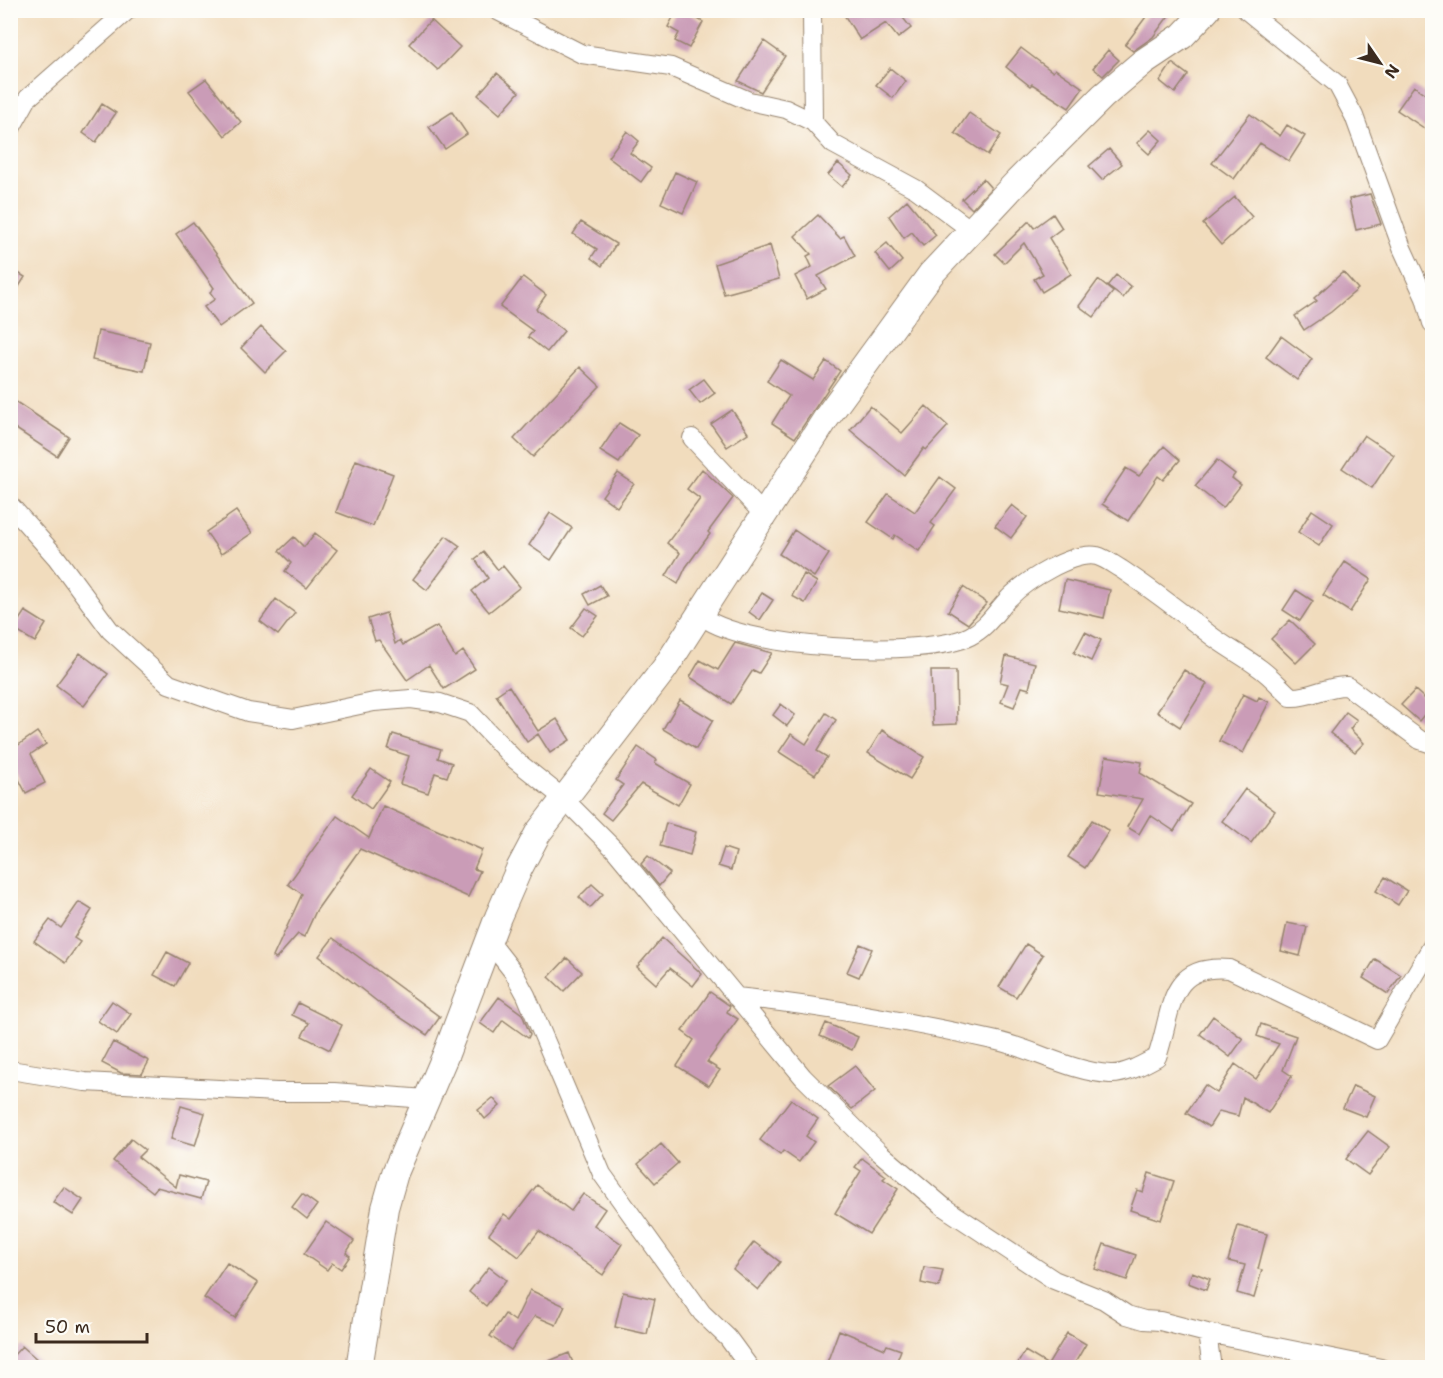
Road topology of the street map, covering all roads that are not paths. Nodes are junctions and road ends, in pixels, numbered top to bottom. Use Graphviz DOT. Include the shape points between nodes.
graph roads {
  1 [pos="128,10"];
  2 [pos="495,10"];
  3 [pos="812,10"];
  4 [pos="1207,10"];
  5 [pos="1246,10"];
  6 [pos="813,122"];
  7 [pos="10,130"];
  8 [pos="972,230"];
  9 [pos="1432,323"];
  10 [pos="692,438"];
  11 [pos="10,505"];
  12 [pos="764,515"];
  13 [pos="701,615"];
  14 [pos="1432,744"];
  15 [pos="563,798"];
  16 [pos="489,941"];
  17 [pos="1432,946"];
  18 [pos="736,997"];
  19 [pos="10,1070"];
  20 [pos="426,1099"];
  21 [pos="1207,1333"];
  22 [pos="359,1368"];
  23 [pos="750,1368"];
  24 [pos="1212,1368"];
  25 [pos="1381,1368"];
  1 -- 7 [label="street" via="28,98"];
  2 -- 6 [label="street" via="582,54 670,67 749,101 786,109"];
  3 -- 6 [label="street"];
  4 -- 8 [label="main road" via="1182,36 1103,96"];
  5 -- 9 [label="street" via="1337,84 1354,116"];
  6 -- 8 [label="street" via="832,144 916,189"];
  8 -- 12 [label="main road" via="931,274 827,417"];
  10 -- 12 [label="street"];
  11 -- 15 [label="street" via="56,557 110,630 169,684 248,712 293,719 374,702 411,699 440,703 471,713 514,759"];
  12 -- 13 [label="main road"];
  13 -- 14 [label="street" via="710,624 730,630 826,648 935,646 970,636 988,624 1027,583 1048,571 1069,560 1098,556 1148,587 1259,668 1291,697 1306,698 1336,686 1347,686 1420,740"];
  13 -- 15 [label="main road" via="665,668"];
  15 -- 16 [label="main road" via="519,869"];
  15 -- 18 [label="street" via="615,850"];
  16 -- 20 [label="main road"];
  16 -- 23 [label="street" via="526,995 602,1174 702,1313 728,1338"];
  17 -- 18 [label="street" via="1377,1040 1229,969 1207,967 1187,977 1175,990 1157,1057 1113,1074 1069,1067 1000,1042 861,1013"];
  18 -- 21 [label="street" via="803,1077 879,1152 945,1208 1054,1280 1104,1300 1127,1315"];
  19 -- 20 [label="street" via="85,1082"];
  20 -- 22 [label="main road" via="385,1208"];
  21 -- 24 [label="street"];
  21 -- 25 [label="street"];
}
